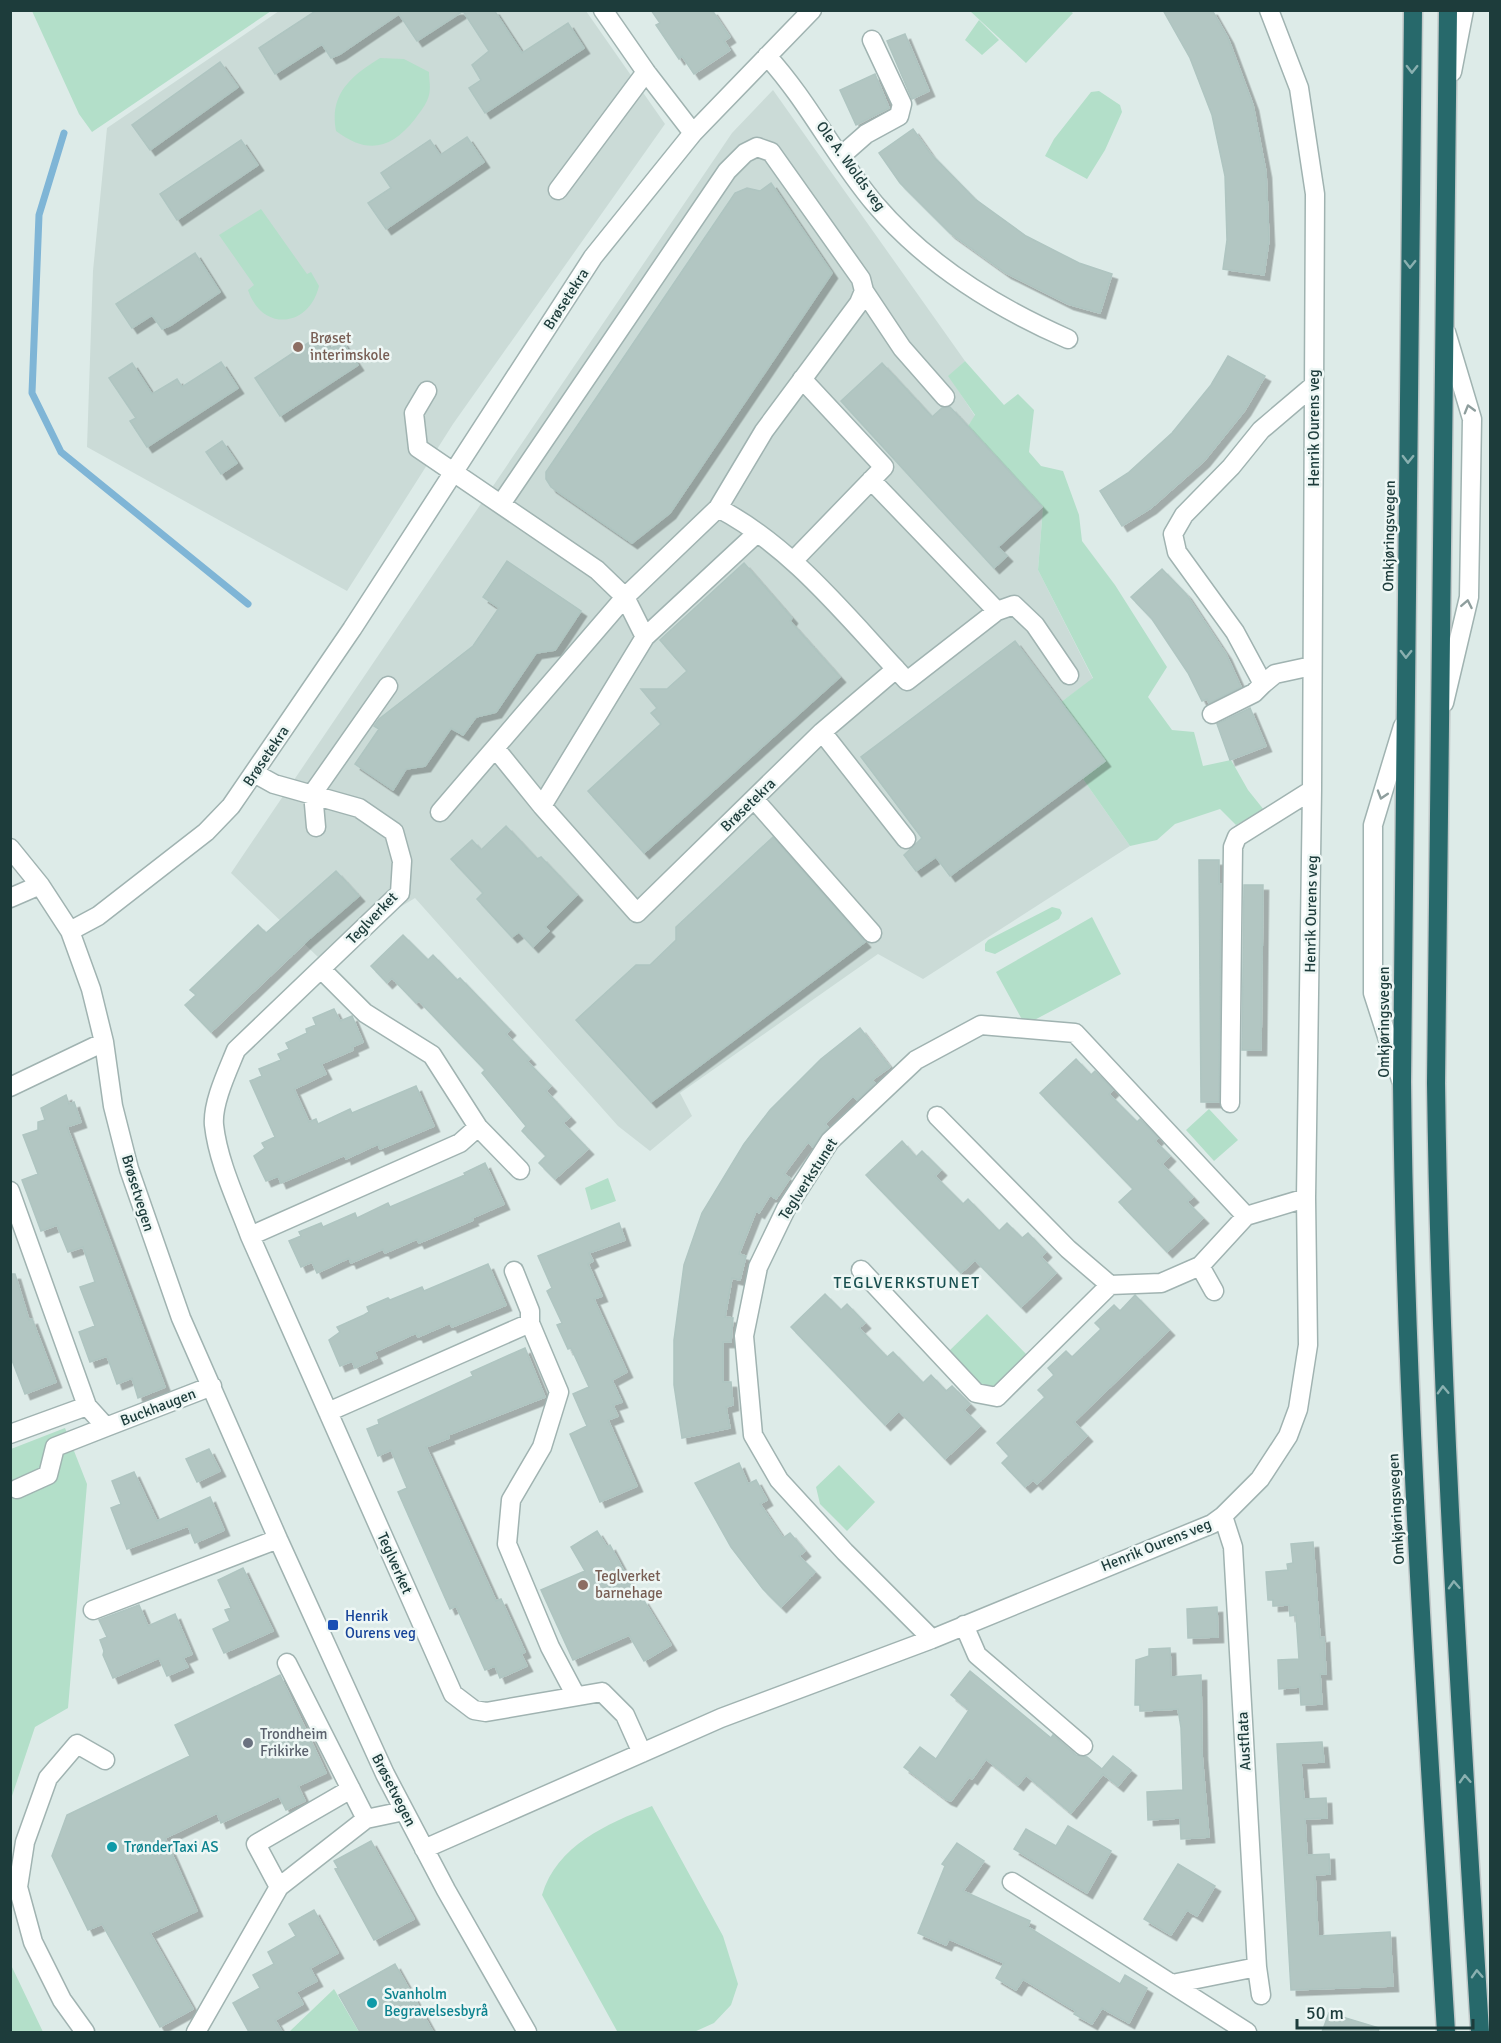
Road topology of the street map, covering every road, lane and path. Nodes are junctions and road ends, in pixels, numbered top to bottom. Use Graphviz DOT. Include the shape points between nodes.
graph roads {
  1 [pos="603,10"];
  2 [pos="812,10"];
  3 [pos="1269,10"];
  4 [pos="1413,10"];
  5 [pos="1448,10"];
  6 [pos="1464,10"];
  7 [pos="872,40"];
  8 [pos="767,56"];
  9 [pos="646,72"];
  10 [pos="1447,98"];
  11 [pos="693,133"];
  12 [pos="841,156"];
  13 [pos="558,190"];
  14 [pos="864,291"];
  15 [pos="1444,325"];
  16 [pos="1068,339"];
  17 [pos="802,378"];
  18 [pos="1314,385"];
  19 [pos="427,391"];
  20 [pos="945,397"];
  21 [pos="453,474"];
  22 [pos="871,480"];
  23 [pos="501,504"];
  24 [pos="718,508"];
  25 [pos="758,533"];
  26 [pos="793,561"];
  27 [pos="625,597"];
  28 [pos="998,611"];
  29 [pos="645,637"];
  30 [pos="1312,666"];
  31 [pos="896,669"];
  32 [pos="1069,675"];
  33 [pos="1263,684"];
  34 [pos="388,686"];
  35 [pos="1212,714"];
  36 [pos="1405,718"];
  37 [pos="1440,722"];
  38 [pos="822,732"];
  39 [pos="495,748"];
  40 [pos="254,773"];
  41 [pos="1312,790"];
  42 [pos="313,793"];
  43 [pos="754,800"];
  44 [pos="542,806"];
  45 [pos="440,812"];
  46 [pos="316,827"];
  47 [pos="906,839"];
  48 [pos="10,848"];
  49 [pos="40,885"];
  50 [pos="10,898"];
  51 [pos="70,931"];
  52 [pos="873,933"];
  53 [pos="321,969"];
  54 [pos="104,1042"];
  55 [pos="1402,1082"];
  56 [pos="10,1088"];
  57 [pos="1230,1102"];
  58 [pos="938,1116"];
  59 [pos="478,1127"];
  60 [pos="520,1170"];
  61 [pos="10,1191"];
  62 [pos="1306,1198"];
  63 [pos="1246,1216"];
  64 [pos="250,1236"];
  65 [pos="1200,1266"];
  66 [pos="861,1270"];
  67 [pos="514,1271"];
  68 [pos="1110,1285"];
  69 [pos="1214,1291"];
  70 [pos="530,1323"];
  71 [pos="212,1386"];
  72 [pos="87,1406"];
  73 [pos="328,1412"];
  74 [pos="106,1427"];
  75 [pos="10,1434"];
  76 [pos="17,1489"];
  77 [pos="1223,1516"];
  78 [pos="278,1539"];
  79 [pos="93,1610"];
  80 [pos="964,1625"];
  81 [pos="932,1639"];
  82 [pos="287,1663"];
  83 [pos="576,1696"];
  84 [pos="1083,1746"];
  85 [pos="642,1753"];
  86 [pos="105,1760"];
  87 [pos="351,1789"];
  88 [pos="404,1811"];
  89 [pos="366,1820"];
  90 [pos="424,1849"];
  91 [pos="1012,1882"];
  92 [pos="279,1887"];
  93 [pos="1257,1967"];
  94 [pos="1172,1984"];
  95 [pos="1261,1995"];
  96 [pos="85,2032"];
  97 [pos="196,2032"];
  98 [pos="527,2032"];
  99 [pos="1247,2032"];
  100 [pos="1446,2032"];
  101 [pos="1480,2032"];
  1 -- 9 [label="street"];
  2 -- 8 [label="street, Brøsetekra"];
  3 -- 18 [label="street, Henrik Ourens veg" via="1299,88 1315,194"];
  4 -- 36 [label="highway, Omkjøringsvegen, one-way"];
  5 -- 10 [label="highway"];
  6 -- 10 [label="street"];
  7 -- 12 [label="street" via="902,104 900,116 866,134"];
  8 -- 11 [label="street, Brøsetekra"];
  8 -- 12 [label="street, Ole A. Wolds veg" via="803,98"];
  9 -- 11 [label="street"];
  9 -- 13 [label="street"];
  10 -- 15 [label="highway"];
  11 -- 21 [label="street, Brøsetekra" via="593,257"];
  12 -- 16 [label="street, Ole A. Wolds veg" via="875,203 930,259 997,305"];
  14 -- 17 [label="street"];
  14 -- 20 [label="street" via="902,348"];
  14 -- 23 [label="street" via="861,279 771,152 757,147 745,153 727,171"];
  15 -- 37 [label="highway"];
  37 -- 15 [label="street, one-way" via="1469,597 1472,419"];
  17 -- 22 [label="street" via="884,467"];
  17 -- 24 [label="street" via="764,431"];
  18 -- 30 [label="street, Henrik Ourens veg"];
  18 -- 33 [label="street" via="1261,430 1184,515 1173,534 1177,552 1235,632"];
  19 -- 21 [label="street" via="414,413 417,448"];
  21 -- 23 [label="street"];
  21 -- 40 [label="street, Brøsetekra"];
  22 -- 26 [label="street"];
  22 -- 28 [label="street"];
  23 -- 27 [label="street" via="597,570"];
  24 -- 25 [label="street"];
  24 -- 27 [label="street"];
  25 -- 26 [label="street"];
  25 -- 29 [label="street"];
  26 -- 31 [label="street"];
  27 -- 29 [label="street"];
  27 -- 39 [label="street"];
  28 -- 31 [label="street" via="907,681"];
  28 -- 32 [label="street" via="1014,604 1035,625"];
  29 -- 44 [label="street"];
  30 -- 33 [label="street" via="1275,674"];
  30 -- 41 [label="street, Henrik Ourens veg"];
  31 -- 38 [label="street, Brøsetekra"];
  33 -- 35 [label="street" via="1254,693"];
  34 -- 42 [label="street"];
  36 -- 55 [label="highway, Omkjøringsvegen"];
  36 -- 55 [label="street, one-way" via="1373,825 1373,993"];
  101 -- 37 [label="highway, one-way" via="1446,1457 1438,1252"];
  38 -- 43 [label="street, Brøsetekra"];
  38 -- 47 [label="street"];
  39 -- 44 [label="street, Brøsetekra"];
  39 -- 45 [label="street"];
  40 -- 42 [label="street, Teglverket" via="274,784"];
  40 -- 51 [label="street, Brøsetekra" via="206,832 98,916"];
  41 -- 57 [label="street" via="1237,837 1233,848"];
  41 -- 62 [label="street, Henrik Ourens veg"];
  42 -- 46 [label="street"];
  42 -- 53 [label="street, Teglverket" via="359,808 394,832 402,861 400,893"];
  43 -- 44 [label="street, Brøsetekra" via="637,913"];
  43 -- 52 [label="street"];
  48 -- 49 [label="street, Brøsetvegen"];
  49 -- 50 [label="street"];
  49 -- 51 [label="street, Brøsetvegen"];
  51 -- 54 [label="street, Brøsetvegen" via="91,989"];
  53 -- 59 [label="street" via="365,1013 432,1055"];
  53 -- 64 [label="street, Teglverket" via="236,1050 222,1083 214,1124 224,1165"];
  54 -- 56 [label="street"];
  54 -- 71 [label="street, Brøsetvegen" via="113,1106 140,1204"];
  55 -- 100 [label="highway, Omkjøringsvegen" via="1411,1446"];
  58 -- 68 [label="street" via="1068,1250"];
  59 -- 60 [label="street"];
  59 -- 64 [label="street" via="460,1143"];
  61 -- 72 [label="street"];
  62 -- 63 [label="street"];
  62 -- 77 [label="street, Henrik Ourens veg" via="1308,1345 1298,1409 1276,1456 1260,1479"];
  63 -- 65 [label="street"];
  63 -- 81 [label="street, Teglverkstunet" via="1075,1034 981,1025 916,1060 830,1141 786,1209 758,1267 744,1336 753,1435 779,1480"];
  64 -- 73 [label="street, Teglverket"];
  65 -- 68 [label="street" via="1161,1283"];
  65 -- 69 [label="street"];
  66 -- 68 [label="street" via="976,1393 997,1397"];
  67 -- 70 [label="street" via="530,1311"];
  70 -- 73 [label="street"];
  70 -- 83 [label="street" via="559,1392 542,1447 511,1500 507,1544 550,1647"];
  71 -- 74 [label="street, Buckhaugen"];
  71 -- 78 [label="street, Brøsetvegen"];
  72 -- 74 [label="street, Buckhaugen"];
  72 -- 75 [label="street"];
  73 -- 83 [label="street, Teglverket" via="453,1694 474,1710 486,1712"];
  74 -- 76 [label="street" via="55,1447 48,1475"];
  77 -- 80 [label="street, Henrik Ourens veg"];
  77 -- 93 [label="street, Austflata" via="1232,1536"];
  78 -- 79 [label="street"];
  78 -- 88 [label="street, Brøsetvegen"];
  80 -- 81 [label="street, Henrik Ourens veg"];
  80 -- 84 [label="street" via="977,1655"];
  81 -- 85 [label="street, Henrik Ourens veg" via="721,1718"];
  82 -- 87 [label="street"];
  83 -- 85 [label="street, Teglverket" via="602,1692 625,1715"];
  85 -- 90 [label="street, Henrik Ourens veg"];
  86 -- 96 [label="street" via="77,1744 48,1778 25,1842 18,1887 33,1942 62,2000"];
  87 -- 89 [label="street"];
  87 -- 92 [label="street" via="256,1844"];
  88 -- 89 [label="street"];
  88 -- 90 [label="street, Brøsetvegen"];
  89 -- 92 [label="street"];
  90 -- 98 [label="street, Brøsetvegen"];
  91 -- 94 [label="street"];
  92 -- 97 [label="street"];
  93 -- 94 [label="street"];
  93 -- 95 [label="street, Austflata"];
  94 -- 99 [label="street"];
}
